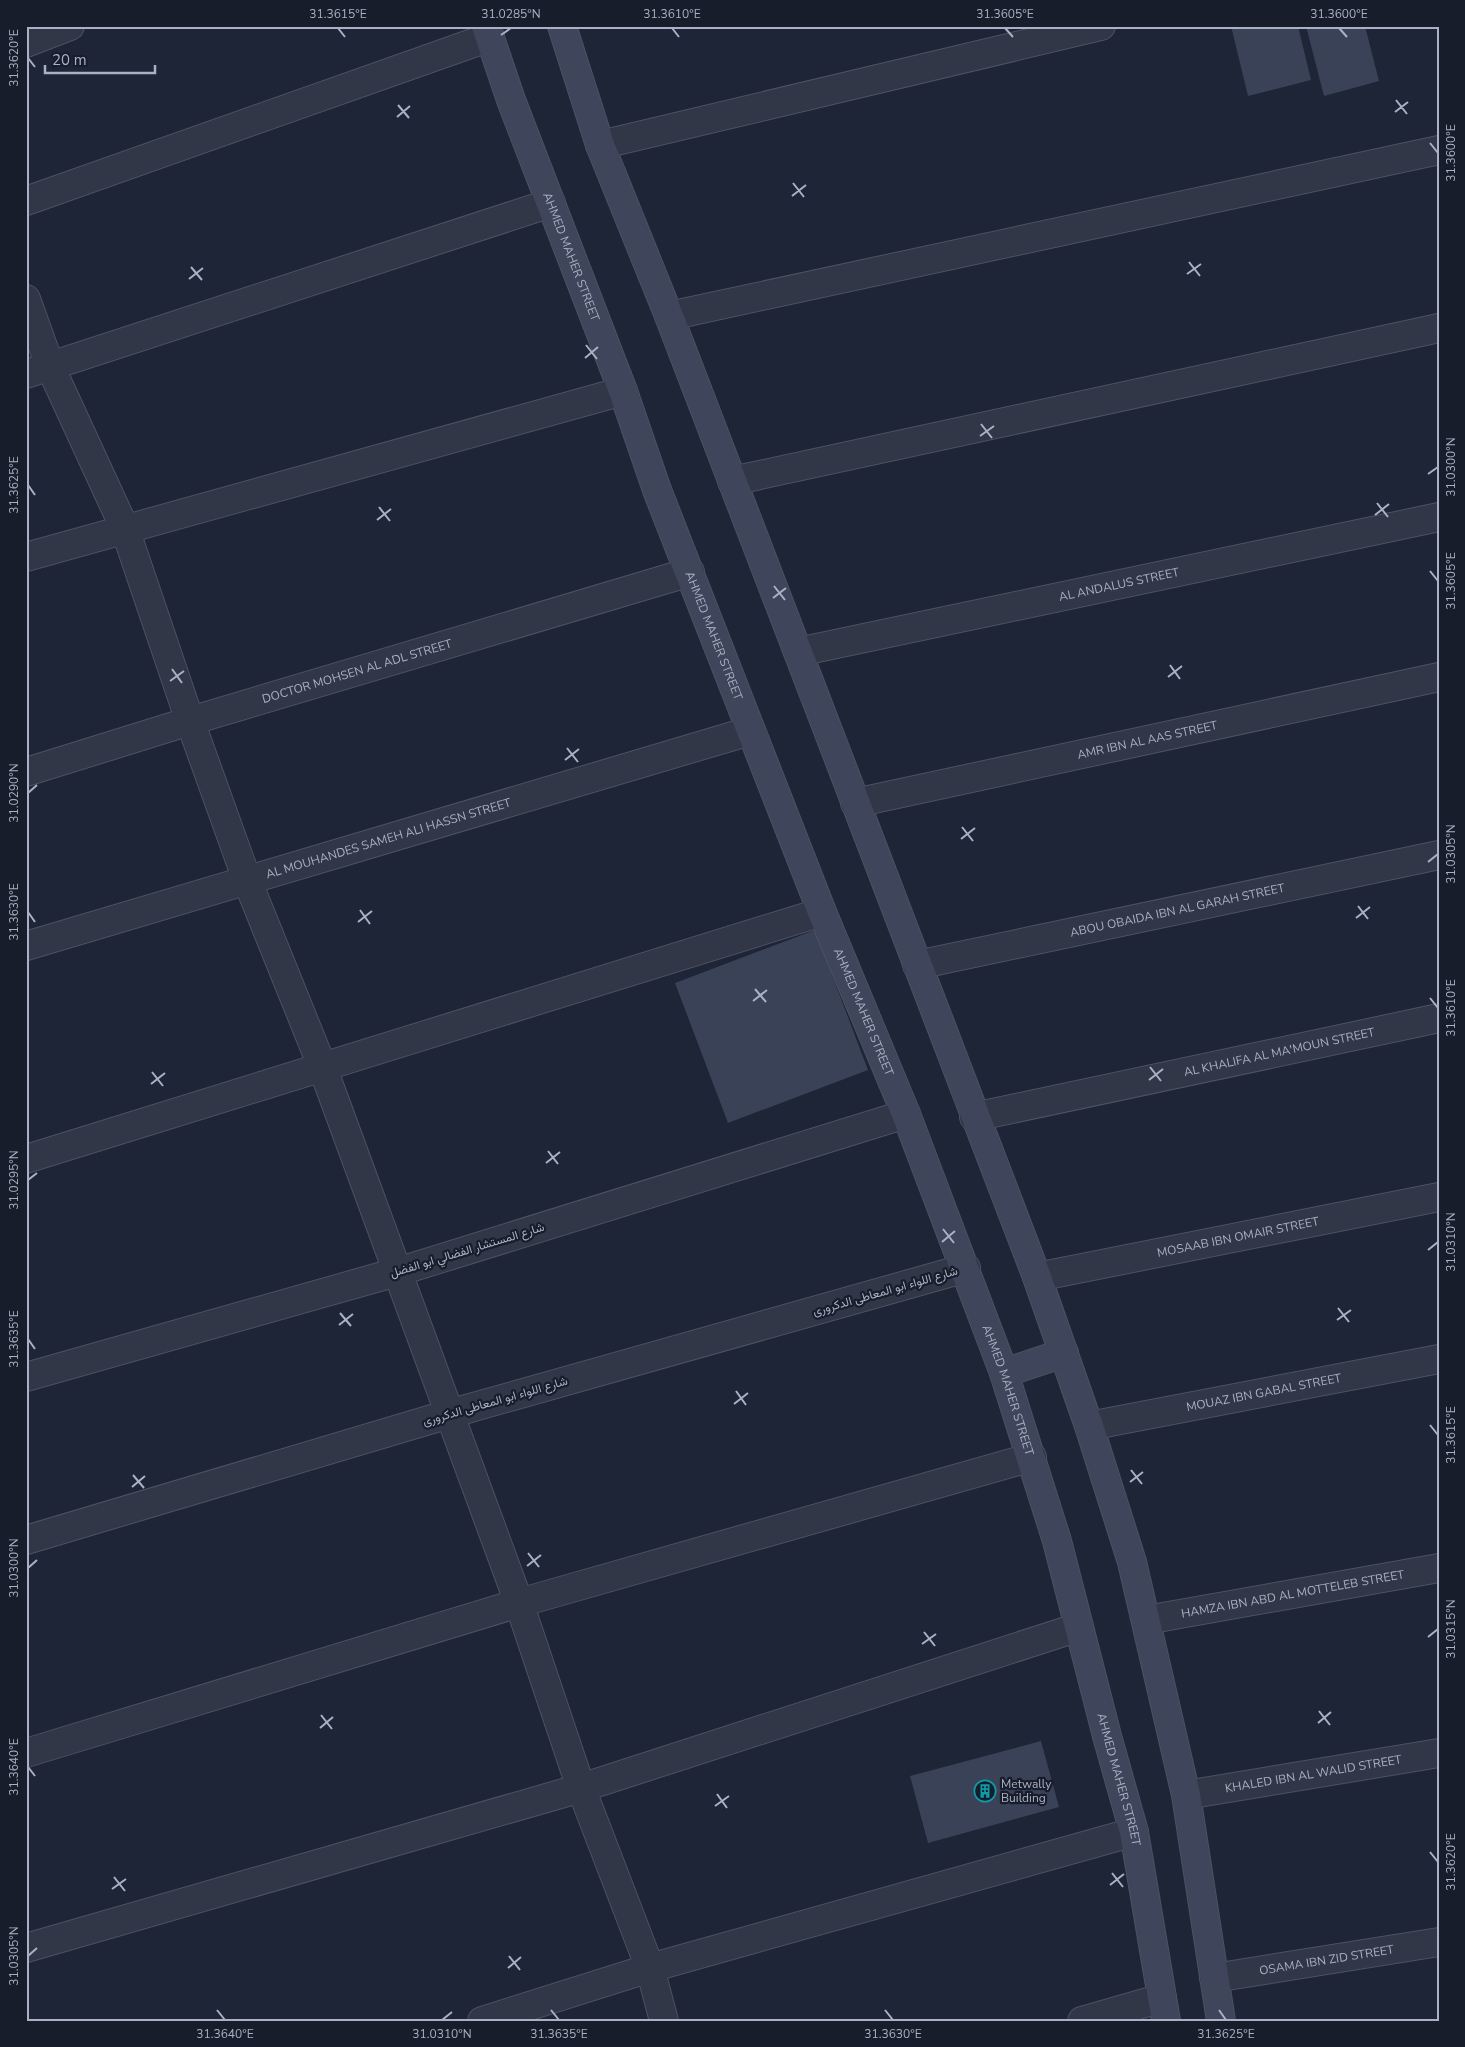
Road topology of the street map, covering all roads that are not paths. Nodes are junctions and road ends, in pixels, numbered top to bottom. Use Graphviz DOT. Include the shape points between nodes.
graph roads {
  1 [pos="70,26"];
  2 [pos="562,26"];
  3 [pos="1101,26"];
  4 [pos="488,32"];
  5 [pos="26,43"];
  6 [pos="600,145"];
  7 [pos="1439,150"];
  8 [pos="26,201"];
  9 [pos="551,203"];
  10 [pos="26,299"];
  11 [pos="669,316"];
  12 [pos="1439,328"];
  13 [pos="38,370"];
  14 [pos="623,391"];
  15 [pos="732,481"];
  16 [pos="1439,517"];
  17 [pos="125,529"];
  18 [pos="26,557"];
  19 [pos="690,572"];
  20 [pos="798,652"];
  21 [pos="1439,677"];
  22 [pos="190,721"];
  23 [pos="750,731"];
  24 [pos="26,772"];
  25 [pos="855,803"];
  26 [pos="1439,855"];
  27 [pos="247,880"];
  28 [pos="822,912"];
  29 [pos="26,946"];
  30 [pos="917,965"];
  31 [pos="1439,1018"];
  32 [pos="322,1066"];
  33 [pos="906,1114"];
  34 [pos="974,1118"];
  35 [pos="26,1159"];
  36 [pos="1439,1198"];
  37 [pos="966,1268"];
  38 [pos="397,1272"];
  39 [pos="1037,1278"];
  40 [pos="1064,1353"];
  41 [pos="1439,1359"];
  42 [pos="1004,1373"];
  43 [pos="26,1377"];
  44 [pos="449,1414"];
  45 [pos="1089,1426"];
  46 [pos="1032,1457"];
  47 [pos="26,1540"];
  48 [pos="1439,1568"];
  49 [pos="519,1603"];
  50 [pos="1146,1620"];
  51 [pos="1079,1627"];
  52 [pos="26,1753"];
  53 [pos="1439,1753"];
  54 [pos="581,1788"];
  55 [pos="1186,1795"];
  56 [pos="1134,1832"];
  57 [pos="1439,1942"];
  58 [pos="26,1948"];
  59 [pos="650,1968"];
  60 [pos="1214,1978"];
  61 [pos="1164,2009"];
  62 [pos="482,2021"];
  63 [pos="664,2021"];
  64 [pos="1082,2021"];
  65 [pos="1221,2021"];
  1 -- 5 [label="street"];
  2 -- 6 [label="main road"];
  3 -- 6 [label="street"];
  4 -- 8 [label="street"];
  4 -- 9 [label="main road, AHMED MAHER STREET"];
  6 -- 11 [label="main road"];
  7 -- 11 [label="street"];
  9 -- 13 [label="street"];
  9 -- 14 [label="main road, AHMED MAHER STREET"];
  10 -- 13 [label="street"];
  11 -- 15 [label="main road"];
  12 -- 15 [label="street"];
  13 -- 17 [label="street"];
  14 -- 17 [label="street"];
  14 -- 19 [label="main road, AHMED MAHER STREET"];
  15 -- 20 [label="main road"];
  16 -- 20 [label="street, AL ANDALUS STREET"];
  17 -- 18 [label="street"];
  17 -- 22 [label="street"];
  19 -- 22 [label="street, DOCTOR MOHSEN AL ADL STREET"];
  19 -- 23 [label="main road, AHMED MAHER STREET"];
  20 -- 25 [label="main road"];
  21 -- 25 [label="street, AMR IBN AL AAS STREET"];
  22 -- 24 [label="street, DOCTOR MOHSEN AL ADL STREET"];
  22 -- 27 [label="street"];
  23 -- 27 [label="street, AL MOUHANDES SAMEH ALI HASSN STREET"];
  23 -- 28 [label="main road, AHMED MAHER STREET"];
  25 -- 30 [label="main road"];
  26 -- 30 [label="street, ABOU OBAIDA IBN AL GARAH STREET"];
  27 -- 29 [label="street, AL MOUHANDES SAMEH ALI HASSN STREET"];
  27 -- 32 [label="street"];
  28 -- 32 [label="street"];
  28 -- 33 [label="main road, AHMED MAHER STREET"];
  30 -- 34 [label="main road"];
  31 -- 34 [label="street, AL KHALIFA AL MA'MOUN STREET"];
  32 -- 35 [label="street"];
  32 -- 38 [label="street"];
  33 -- 37 [label="main road, AHMED MAHER STREET"];
  33 -- 38 [label="street, شارع المستشار الفضالي ابو الفضل"];
  34 -- 39 [label="main road"];
  36 -- 39 [label="street, MOSAAB IBN OMAIR STREET"];
  37 -- 42 [label="main road, AHMED MAHER STREET"];
  37 -- 44 [label="street, شارع اللواء ابو المعاطى الدكرورى"];
  38 -- 43 [label="street, شارع المستشار الفضالي ابو الفضل"];
  38 -- 44 [label="street"];
  39 -- 40 [label="main road"];
  40 -- 42 [label="main road"];
  40 -- 45 [label="main road"];
  41 -- 45 [label="street, MOUAZ IBN GABAL STREET"];
  42 -- 46 [label="main road, AHMED MAHER STREET"];
  44 -- 47 [label="street, شارع اللواء ابو المعاطى الدكرورى"];
  44 -- 49 [label="street"];
  45 -- 50 [label="main road" via="1132,1562"];
  46 -- 49 [label="street"];
  46 -- 51 [label="main road, AHMED MAHER STREET"];
  48 -- 50 [label="street, HAMZA IBN ABD AL MOTTELEB STREET"];
  49 -- 52 [label="street"];
  49 -- 54 [label="street"];
  50 -- 55 [label="main road"];
  51 -- 54 [label="street"];
  51 -- 56 [label="main road, AHMED MAHER STREET"];
  53 -- 55 [label="street, KHALED IBN AL WALID STREET"];
  54 -- 58 [label="street"];
  54 -- 59 [label="street"];
  55 -- 60 [label="main road"];
  56 -- 59 [label="street"];
  56 -- 61 [label="main road, AHMED MAHER STREET"];
  57 -- 60 [label="street, OSAMA IBN ZID STREET"];
  59 -- 62 [label="street"];
  59 -- 63 [label="street"];
  60 -- 65 [label="main road"];
  61 -- 64 [label="street"];
}
